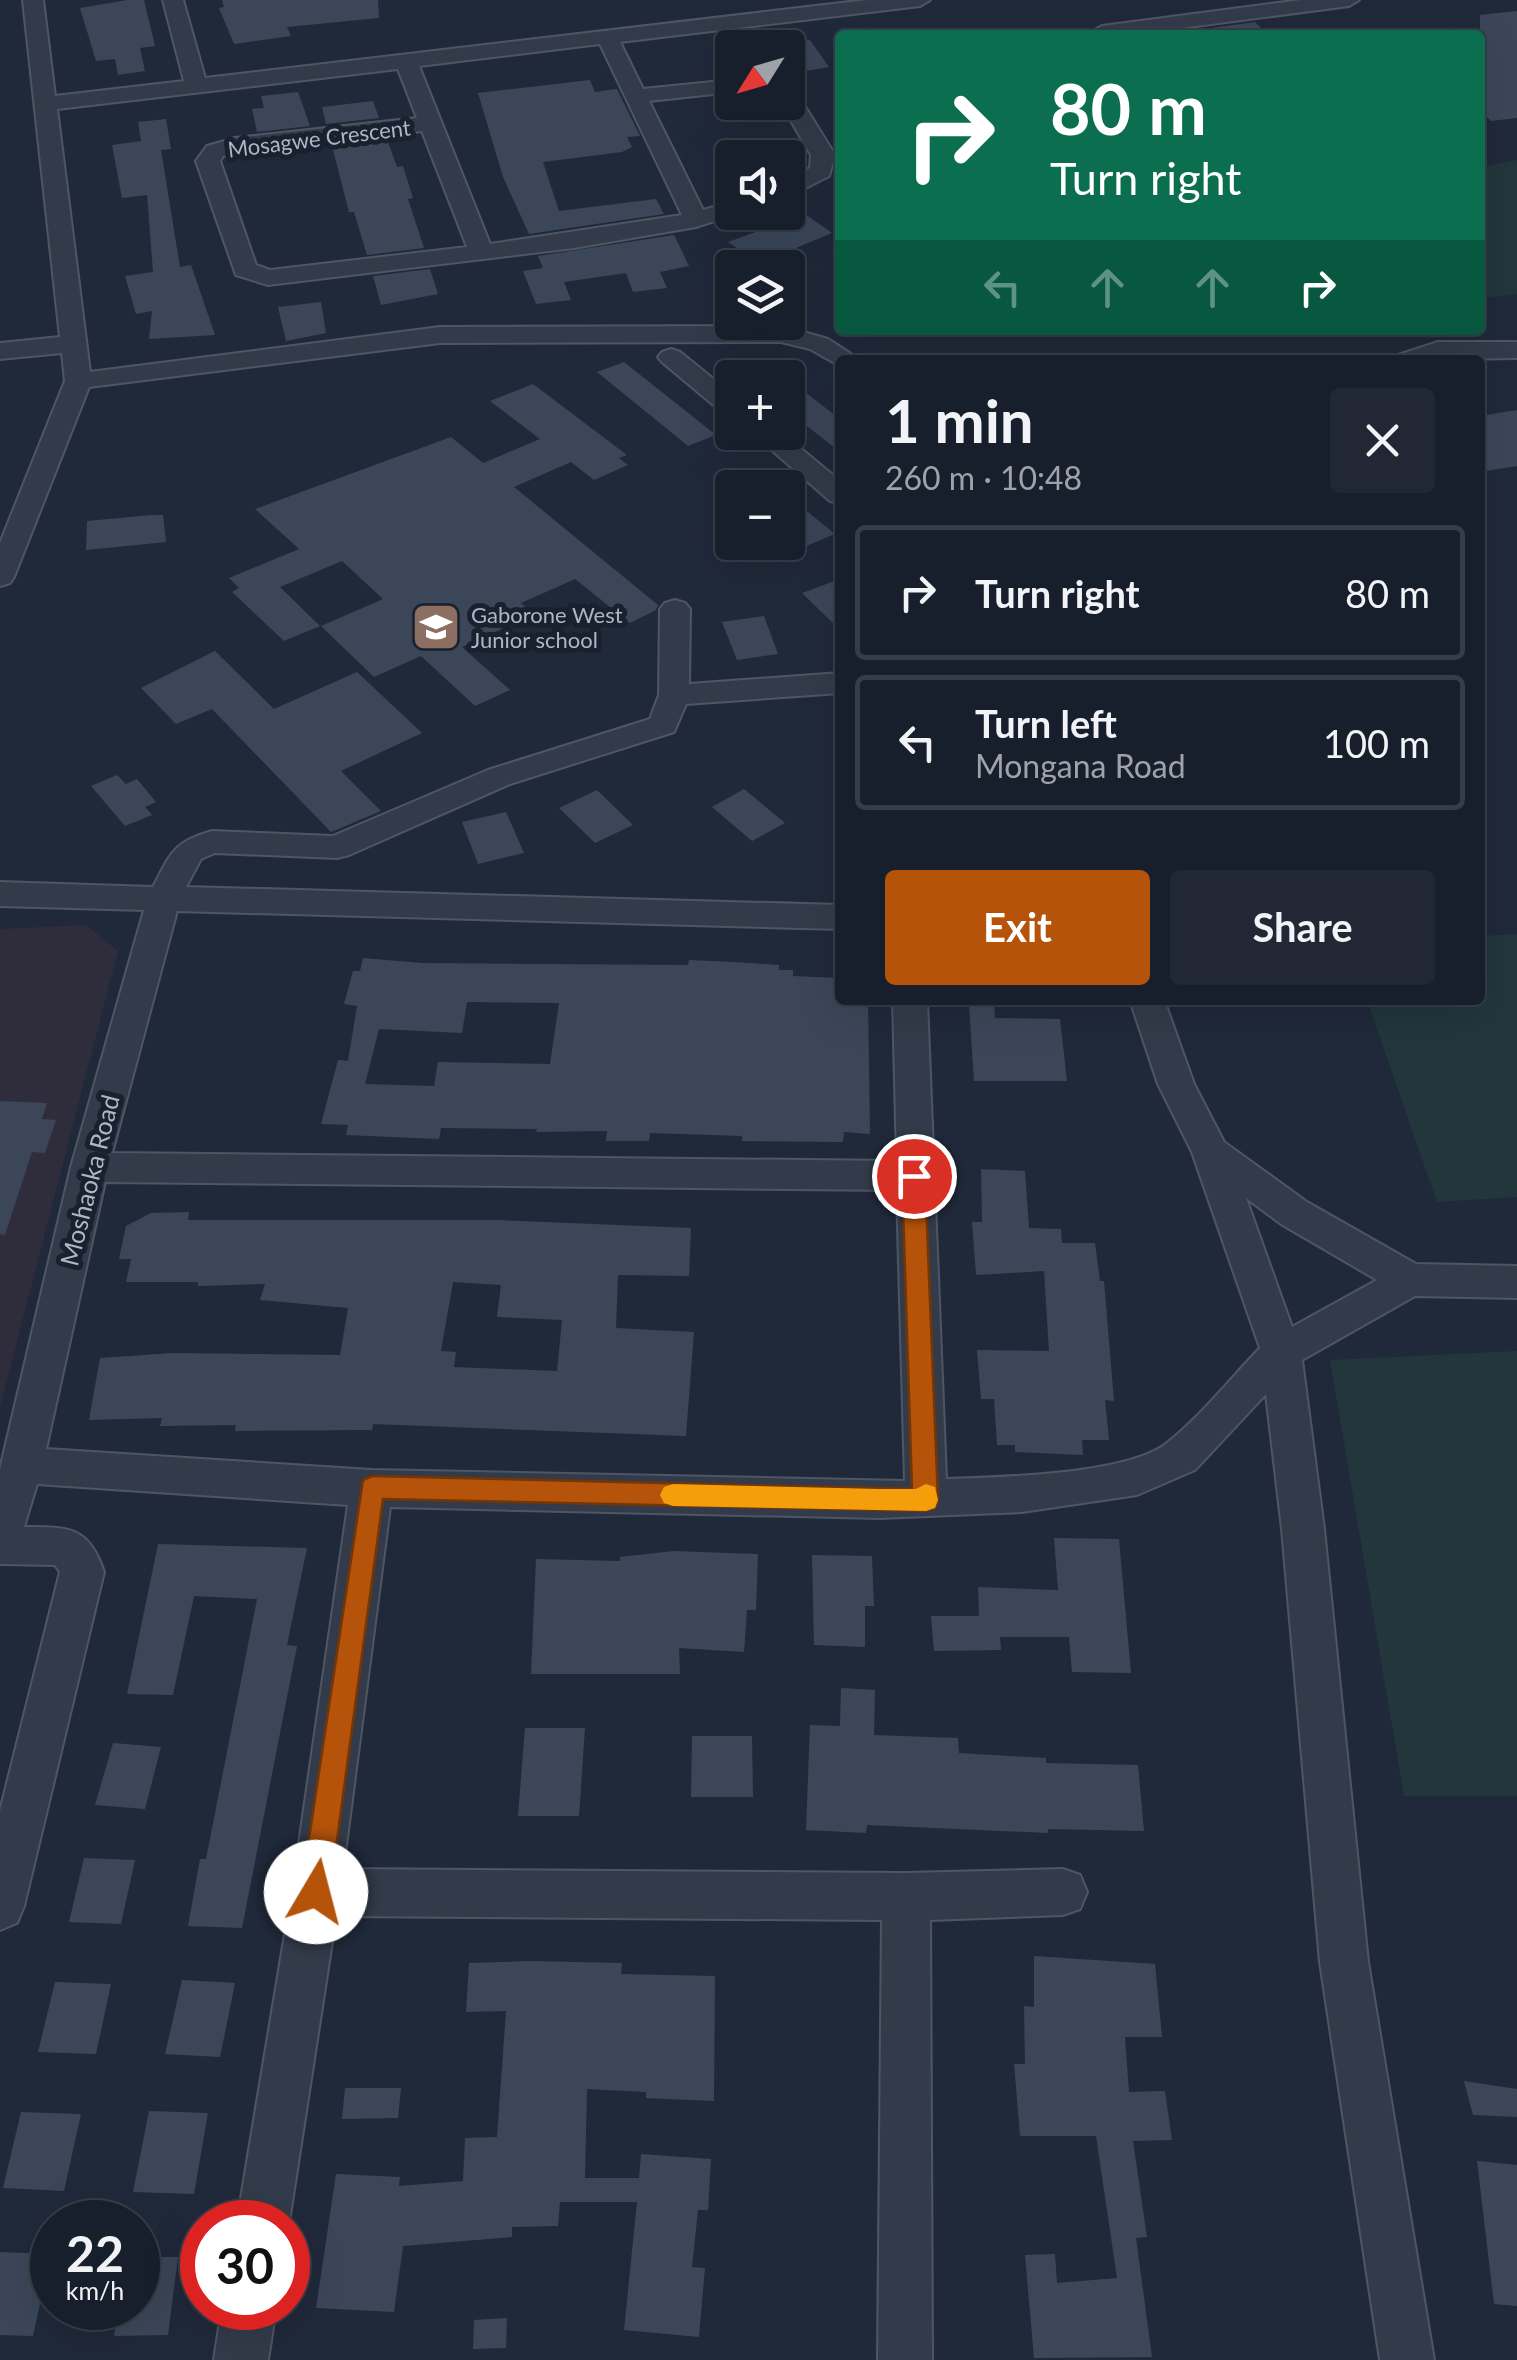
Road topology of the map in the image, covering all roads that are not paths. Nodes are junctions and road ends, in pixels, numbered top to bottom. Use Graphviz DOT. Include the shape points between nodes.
graph roads {
  1 [pos="33,0"];
  2 [pos="173,0"];
  3 [pos="724,0"];
  4 [pos="920,0"];
  5 [pos="1349,0"];
  6 [pos="737,22"];
  7 [pos="1116,30"];
  8 [pos="607,37"];
  9 [pos="405,59"];
  10 [pos="196,84"];
  11 [pos="715,88"];
  12 [pos="637,96"];
  13 [pos="44,104"];
  14 [pos="802,120"];
  15 [pos="428,124"];
  16 [pos="805,180"];
  17 [pos="715,214"];
  18 [pos="696,220"];
  19 [pos="481,252"];
  20 [pos="72,344"];
  21 [pos="1517,350"];
  22 [pos="0,351"];
  23 [pos="838,355"];
  24 [pos="1422,355"];
  25 [pos="670,357"];
  26 [pos="78,381"];
  27 [pos="715,393"];
  28 [pos="786,450"];
  29 [pos="835,491"];
  30 [pos="0,577"];
  31 [pos="675,609"];
  32 [pos="835,683"];
  33 [pos="674,696"];
  34 [pos="0,894"];
  35 [pos="164,898"];
  36 [pos="835,917"];
  37 [pos="910,1005"];
  38 [pos="1148,1005"];
  39 [pos="1212,1152"];
  40 [pos="90,1168"];
  41 [pos="914,1176"];
  42 [pos="1410,1280"];
  43 [pos="1517,1282"];
  44 [pos="1281,1352"];
  45 [pos="22,1465"];
  46 [pos="372,1488"];
  47 [pos="926,1500"];
  48 [pos="0,1535"];
  49 [pos="0,1545"];
  50 [pos="316,1892"];
  51 [pos="1063,1892"];
  52 [pos="906,1897"];
  53 [pos="0,1906"];
  54 [pos="267,2200"];
  55 [pos="245,2330"];
  56 [pos="240,2360"];
  57 [pos="905,2360"];
  58 [pos="1407,2360"];
  1 -- 13 [label="street"];
  2 -- 10 [label="street"];
  3 -- 6 [label="street"];
  4 -- 6 [label="street"];
  5 -- 7 [label="street"];
  6 -- 8 [label="street"];
  8 -- 9 [label="street"];
  8 -- 12 [label="street"];
  9 -- 10 [label="street"];
  9 -- 15 [label="street"];
  10 -- 13 [label="street"];
  11 -- 12 [label="street"];
  12 -- 18 [label="street"];
  13 -- 20 [label="street"];
  14 -- 16 [label="street" via="823,155 821,170"];
  15 -- 19 [label="street"];
  15 -- 19 [label="street, Mosagwe Crescent" via="216,152 208,161 242,265 268,278"];
  17 -- 18 [label="street"];
  18 -- 19 [label="street"];
  20 -- 22 [label="street"];
  20 -- 26 [label="street"];
  21 -- 24 [label="street"];
  23 -- 26 [label="street" via="782,334 487,333 290,351"];
  25 -- 27 [label="street"];
  26 -- 30 [label="street"];
  28 -- 29 [label="street"];
  31 -- 33 [label="street"];
  32 -- 33 [label="street"];
  33 -- 35 [label="street, Moshaoka Road" via="663,725 499,777 337,847 199,845 189,850"];
  34 -- 35 [label="street"];
  35 -- 36 [label="street"];
  35 -- 40 [label="street, Moshaoka Road"];
  37 -- 41 [label="street"];
  38 -- 39 [label="street" via="1176,1084"];
  39 -- 42 [label="street" via="1294,1213"];
  39 -- 44 [label="street"];
  40 -- 41 [label="street"];
  40 -- 45 [label="street, Moshaoka Road"];
  41 -- 47 [label="street"];
  42 -- 43 [label="street"];
  42 -- 44 [label="street"];
  44 -- 47 [label="street" via="1180,1457 1137,1478"];
  44 -- 58 [label="street" via="1344,1962"];
  45 -- 46 [label="street"];
  45 -- 48 [label="street, Moshaoka Road"];
  46 -- 47 [label="street"];
  46 -- 50 [label="street"];
  49 -- 53 [label="street" via="62,1546 77,1556 82,1572"];
  50 -- 52 [label="street"];
  50 -- 54 [label="street"];
  51 -- 52 [label="street"];
  52 -- 57 [label="street"];
  55 -- 56 [label="street"];
}
